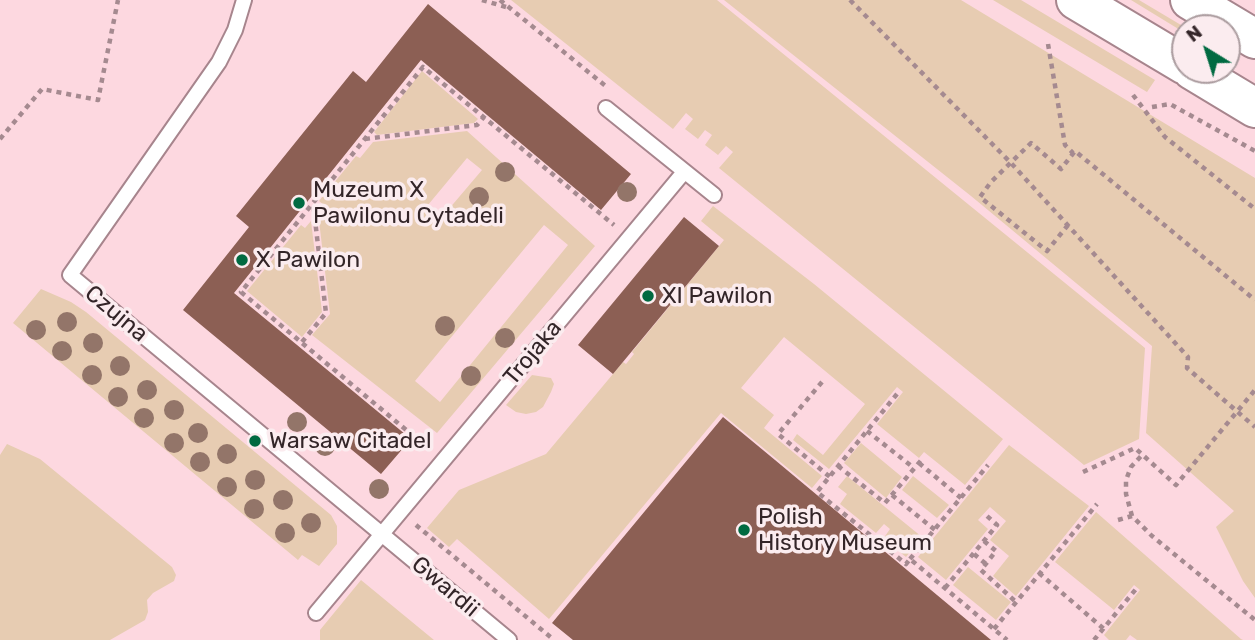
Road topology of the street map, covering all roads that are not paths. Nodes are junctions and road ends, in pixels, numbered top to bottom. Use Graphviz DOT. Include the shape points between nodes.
graph roads {
  1 [pos="244,0"];
  2 [pos="1076,0"];
  3 [pos="1189,0"];
  4 [pos="1255,39"];
  5 [pos="1171,57"];
  6 [pos="1215,84"];
  7 [pos="606,108"];
  8 [pos="1255,108"];
  9 [pos="684,172"];
  10 [pos="714,195"];
  11 [pos="381,534"];
  12 [pos="316,613"];
  13 [pos="509,640"];
  1 -- 11 [label="lane, Czujna" via="219,62 70,275"];
  2 -- 5 [label="main road"];
  3 -- 4 [label="main road"];
  6 -- 8 [label="main road"];
  7 -- 9 [label="lane"];
  9 -- 10 [label="lane"];
  9 -- 11 [label="lane, Trojaka"];
  11 -- 12 [label="lane, Trojaka"];
  11 -- 13 [label="lane, Gwardii"];
}
